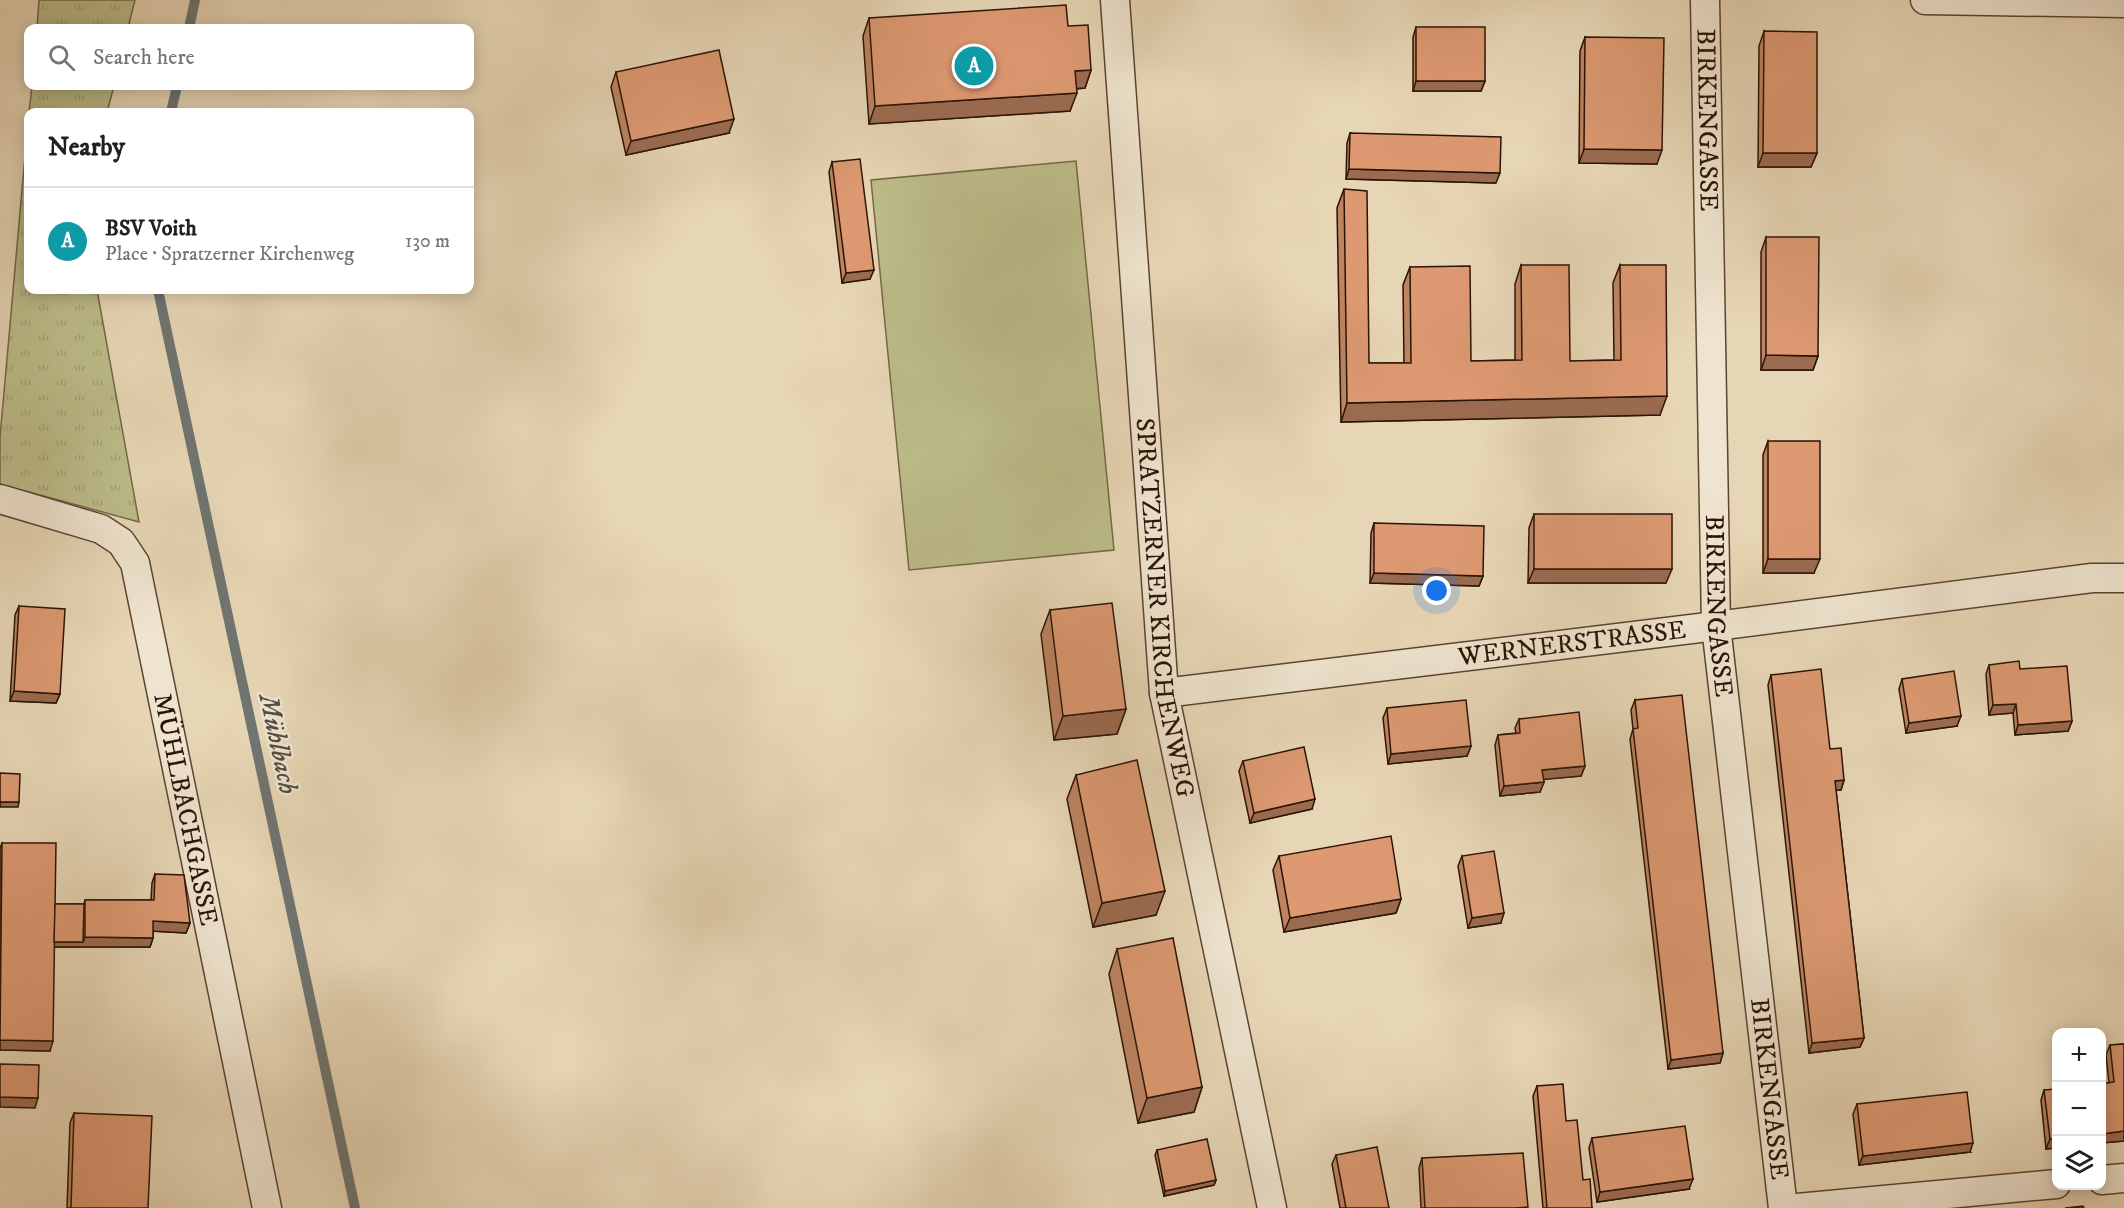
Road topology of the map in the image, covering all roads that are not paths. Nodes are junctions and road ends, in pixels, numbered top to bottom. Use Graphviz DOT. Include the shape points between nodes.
graph roads {
  1 [pos="1115,0"];
  2 [pos="1705,0"];
  3 [pos="1924,0"];
  4 [pos="2124,3"];
  5 [pos="0,499"];
  6 [pos="2124,578"];
  7 [pos="1716,626"];
  8 [pos="1164,693"];
  9 [pos="2124,1178"];
  10 [pos="2106,1180"];
  11 [pos="2052,1184"];
  12 [pos="267,1208"];
  13 [pos="1272,1208"];
  14 [pos="1783,1208"];
  15 [pos="1797,1208"];
  1 -- 8 [label="street, SPRATZERNER KIRCHENWEG"];
  2 -- 7 [label="street, BIRKENGASSE"];
  3 -- 4 [label="street"];
  5 -- 12 [label="street, MÜHLBACHGASSE" via="100,529 121,542 135,563"];
  6 -- 7 [label="street, WERNERSTRASSE" via="2092,578"];
  7 -- 8 [label="street, WERNERSTRASSE"];
  7 -- 14 [label="street, BIRKENGASSE"];
  8 -- 13 [label="street, SPRATZERNER KIRCHENWEG"];
  9 -- 10 [label="street"];
  11 -- 15 [label="street"];
}
